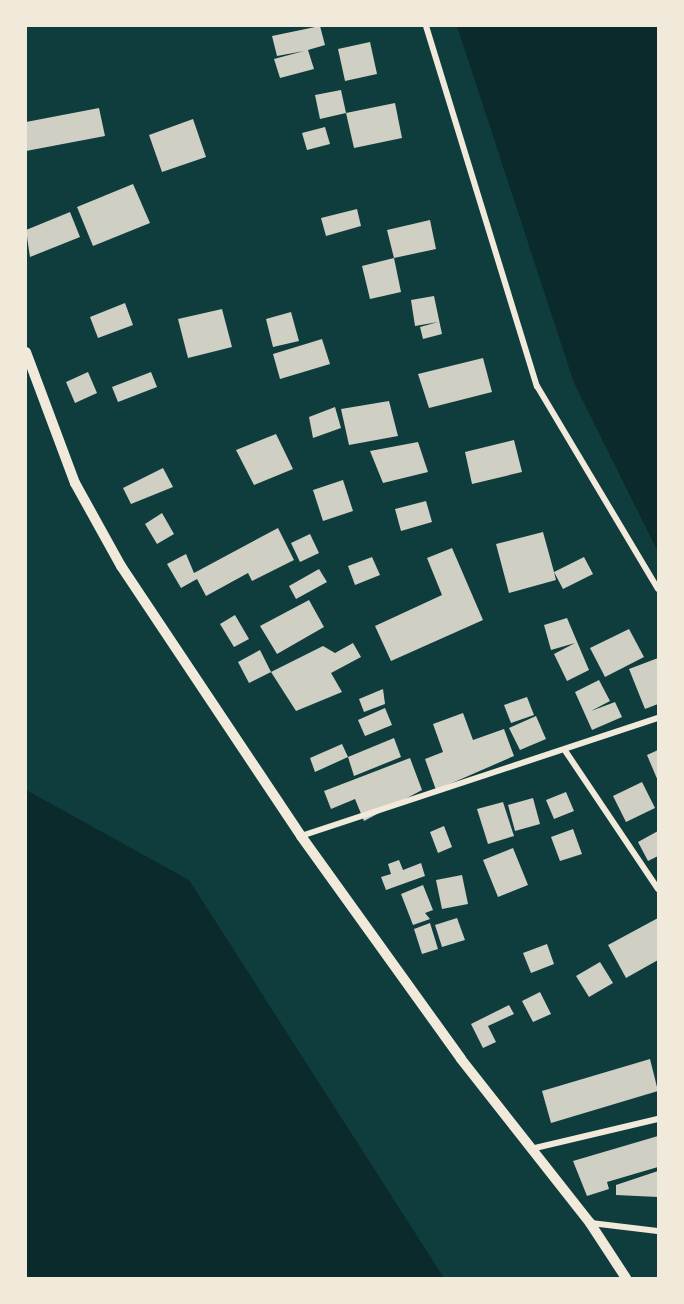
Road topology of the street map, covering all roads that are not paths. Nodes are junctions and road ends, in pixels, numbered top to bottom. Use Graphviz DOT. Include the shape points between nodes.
graph roads {
  1 [pos="426,26"];
  2 [pos="26,352"];
  3 [pos="658,589"];
  4 [pos="658,718"];
  5 [pos="566,752"];
  6 [pos="301,836"];
  7 [pos="658,889"];
  8 [pos="658,1119"];
  9 [pos="535,1148"];
  10 [pos="590,1222"];
  11 [pos="658,1231"];
  12 [pos="626,1278"];
  1 -- 3 [label="street" via="537,386"];
  2 -- 6 [label="street" via="89,512"];
  4 -- 5 [label="street"];
  5 -- 6 [label="street"];
  5 -- 7 [label="street"];
  6 -- 9 [label="street" via="460,1059"];
  8 -- 9 [label="street"];
  9 -- 10 [label="street"];
  10 -- 11 [label="street"];
  10 -- 12 [label="street"];
}
